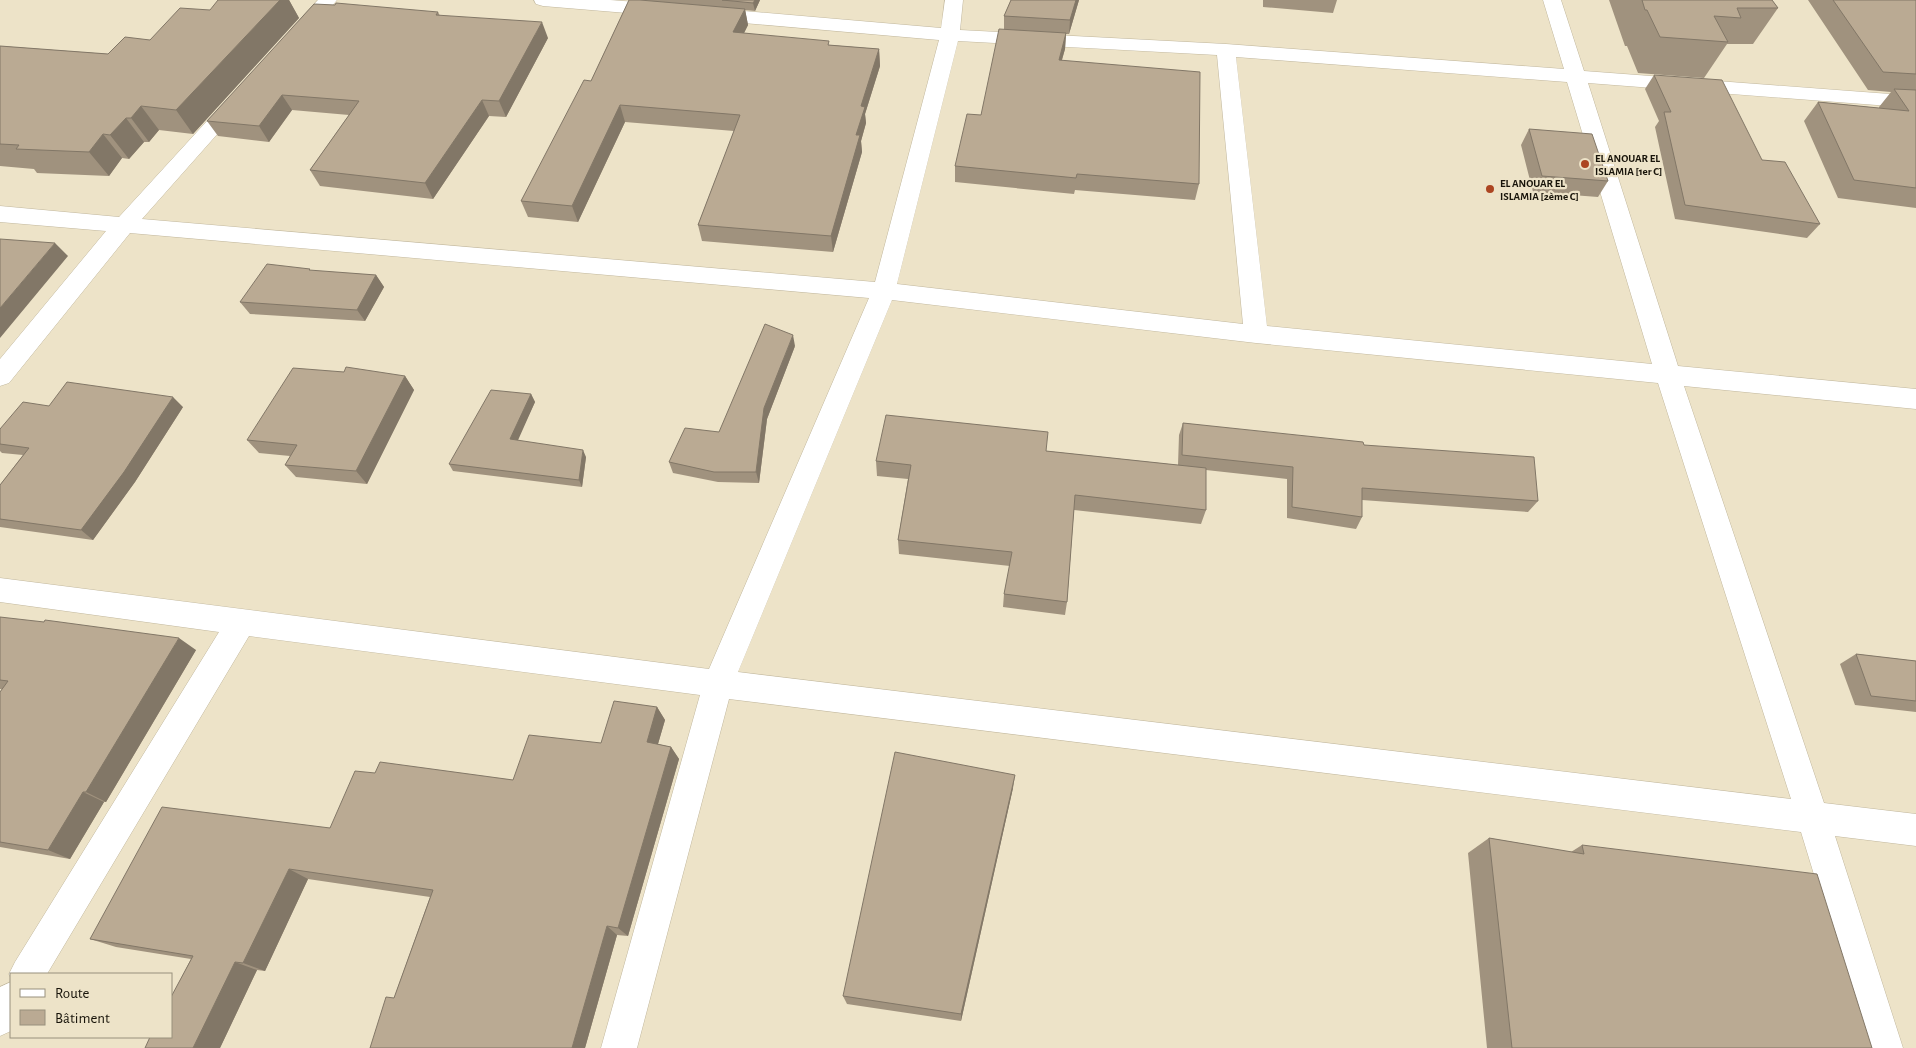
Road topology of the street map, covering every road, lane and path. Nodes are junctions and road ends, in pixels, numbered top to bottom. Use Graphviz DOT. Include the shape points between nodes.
graph roads {
  1 [pos="328,0"];
  2 [pos="543,0"];
  3 [pos="954,0"];
  4 [pos="1552,0"];
  5 [pos="950,35"];
  6 [pos="288,44"];
  7 [pos="1226,50"];
  8 [pos="1577,77"];
  9 [pos="249,87"];
  10 [pos="1916,102"];
  11 [pos="0,214"];
  12 [pos="123,226"];
  13 [pos="884,291"];
  14 [pos="1256,334"];
  15 [pos="1668,375"];
  16 [pos="0,376"];
  17 [pos="1916,398"];
  18 [pos="0,590"];
  19 [pos="242,621"];
  20 [pos="718,684"];
  21 [pos="1813,818"];
  22 [pos="1916,830"];
  23 [pos="28,973"];
  24 [pos="10,1002"];
  25 [pos="0,1018"];
  26 [pos="619,1048"];
  27 [pos="1885,1048"];
  1 -- 6 [label="street"];
  2 -- 5 [label="street"];
  3 -- 5 [label="street"];
  4 -- 8 [label="street"];
  5 -- 7 [label="street"];
  5 -- 13 [label="street"];
  7 -- 8 [label="street"];
  7 -- 14 [label="street"];
  8 -- 10 [label="street"];
  8 -- 15 [label="street"];
  9 -- 12 [label="street"];
  11 -- 12 [label="street"];
  12 -- 13 [label="street"];
  12 -- 16 [label="street"];
  13 -- 14 [label="street"];
  13 -- 20 [label="street"];
  14 -- 15 [label="street"];
  15 -- 17 [label="street"];
  15 -- 21 [label="street"];
  18 -- 19 [label="street"];
  19 -- 20 [label="street"];
  19 -- 23 [label="street"];
  20 -- 21 [label="street"];
  20 -- 26 [label="street"];
  21 -- 22 [label="street"];
  21 -- 27 [label="street"];
  24 -- 25 [label="street"];
}
